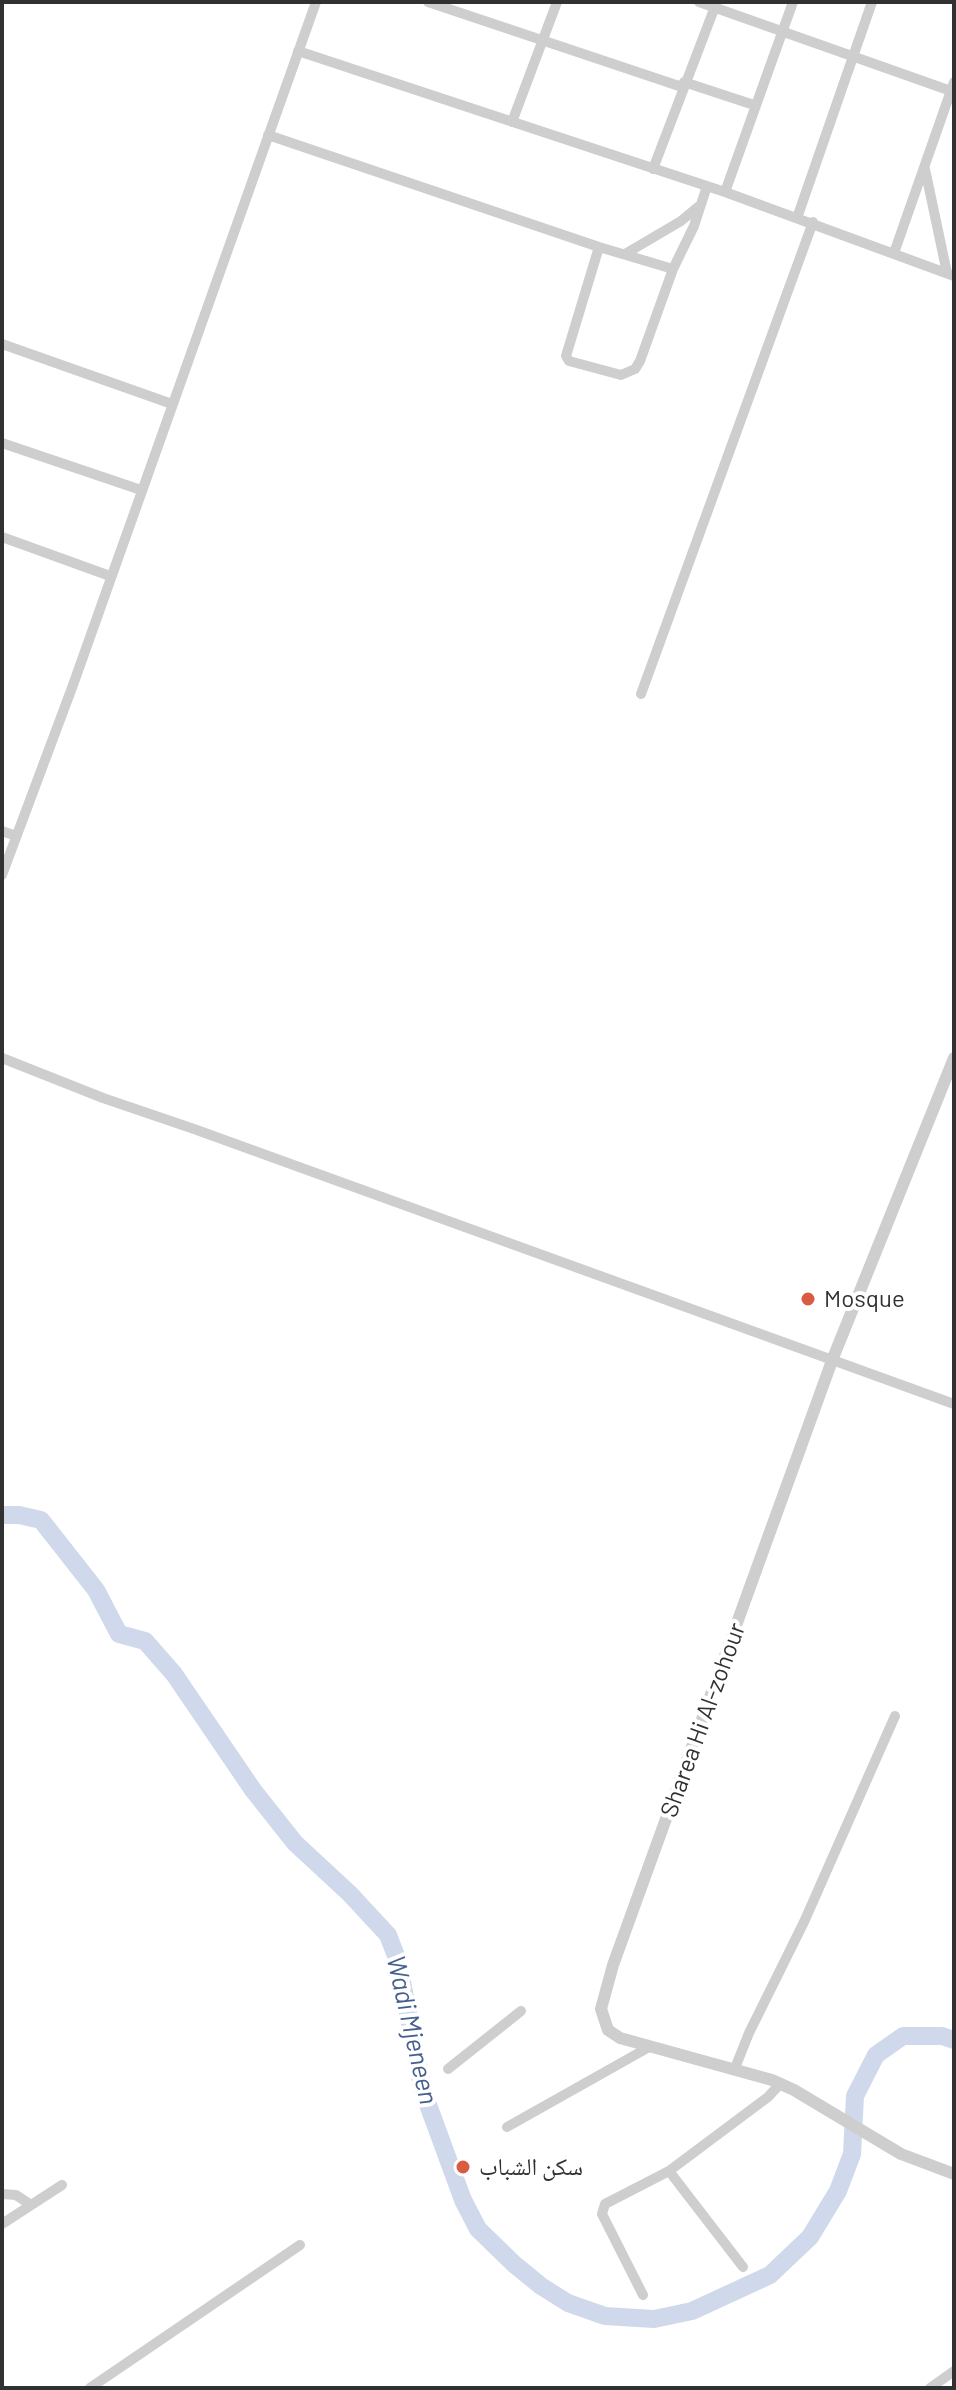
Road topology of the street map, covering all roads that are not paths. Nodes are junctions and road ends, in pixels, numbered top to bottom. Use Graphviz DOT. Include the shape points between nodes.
graph roads {
  1 [pos="316,2"];
  2 [pos="428,2"];
  3 [pos="557,2"];
  4 [pos="699,2"];
  5 [pos="793,2"];
  6 [pos="872,2"];
  7 [pos="715,5"];
  8 [pos="782,31"];
  9 [pos="543,39"];
  10 [pos="298,51"];
  11 [pos="853,57"];
  12 [pos="683,85"];
  13 [pos="952,86"];
  14 [pos="754,105"];
  15 [pos="512,122"];
  16 [pos="268,135"];
  17 [pos="924,168"];
  18 [pos="653,169"];
  19 [pos="707,186"];
  20 [pos="725,192"];
  21 [pos="699,206"];
  22 [pos="797,218"];
  23 [pos="813,222"];
  24 [pos="599,247"];
  25 [pos="894,253"];
  26 [pos="625,254"];
  27 [pos="673,269"];
  28 [pos="950,274"];
  29 [pos="2,344"];
  30 [pos="172,404"];
  31 [pos="2,443"];
  32 [pos="141,490"];
  33 [pos="2,537"];
  34 [pos="110,576"];
  35 [pos="641,694"];
  36 [pos="2,831"];
  37 [pos="16,836"];
  38 [pos="2,875"];
  39 [pos="2,1058"];
  40 [pos="954,1058"];
  41 [pos="833,1358"];
  42 [pos="954,1404"];
  43 [pos="895,1716"];
  44 [pos="521,2011"];
  45 [pos="651,2046"];
  46 [pos="735,2068"];
  47 [pos="448,2069"];
  48 [pos="780,2084"];
  49 [pos="507,2127"];
  50 [pos="669,2171"];
  51 [pos="954,2174"];
  52 [pos="62,2185"];
  53 [pos="2,2194"];
  54 [pos="31,2205"];
  55 [pos="2,2224"];
  56 [pos="300,2245"];
  57 [pos="743,2267"];
  58 [pos="643,2295"];
  59 [pos="954,2371"];
  60 [pos="90,2388"];
  61 [pos="930,2388"];
  1 -- 10 [label="street"];
  2 -- 9 [label="street"];
  3 -- 9 [label="street"];
  4 -- 7 [label="street"];
  5 -- 8 [label="street"];
  6 -- 11 [label="street"];
  7 -- 8 [label="street"];
  7 -- 12 [label="street"];
  8 -- 11 [label="street"];
  8 -- 14 [label="street"];
  9 -- 12 [label="street"];
  9 -- 15 [label="street"];
  10 -- 15 [label="street"];
  10 -- 16 [label="street"];
  11 -- 13 [label="street"];
  11 -- 22 [label="street"];
  12 -- 14 [label="street"];
  12 -- 18 [label="street"];
  13 -- 17 [label="street"];
  14 -- 20 [label="street"];
  15 -- 18 [label="street"];
  16 -- 24 [label="street"];
  16 -- 30 [label="street"];
  17 -- 25 [label="street"];
  17 -- 28 [label="street"];
  18 -- 19 [label="street"];
  19 -- 20 [label="street"];
  19 -- 21 [label="street"];
  20 -- 22 [label="street"];
  21 -- 26 [label="street"];
  21 -- 27 [label="street"];
  22 -- 23 [label="street"];
  23 -- 25 [label="street"];
  23 -- 35 [label="street"];
  24 -- 26 [label="street"];
  24 -- 27 [label="street" via="567,352 569,361 621,375 635,369"];
  25 -- 28 [label="street"];
  26 -- 27 [label="street"];
  29 -- 30 [label="street"];
  30 -- 32 [label="street"];
  31 -- 32 [label="street"];
  32 -- 34 [label="street"];
  33 -- 34 [label="street"];
  34 -- 37 [label="street"];
  36 -- 37 [label="street"];
  37 -- 38 [label="street"];
  39 -- 41 [label="street"];
  40 -- 41 [label="street, Sharea Hi Al-zohour"];
  41 -- 42 [label="street"];
  41 -- 45 [label="street, Sharea Hi Al-zohour" via="604,1991 601,2009 608,2030"];
  43 -- 46 [label="street"];
  44 -- 47 [label="street"];
  45 -- 46 [label="street, Sharea Hi Al-zohour"];
  45 -- 49 [label="street"];
  46 -- 48 [label="street, Sharea Hi Al-zohour"];
  48 -- 50 [label="street"];
  48 -- 51 [label="street, Sharea Hi Al-zohour" via="901,2154"];
  50 -- 57 [label="street"];
  50 -- 58 [label="street" via="602,2208"];
  52 -- 54 [label="street"];
  53 -- 54 [label="street" via="16,2195"];
  54 -- 55 [label="street"];
  56 -- 60 [label="street"];
  59 -- 61 [label="street"];
}
